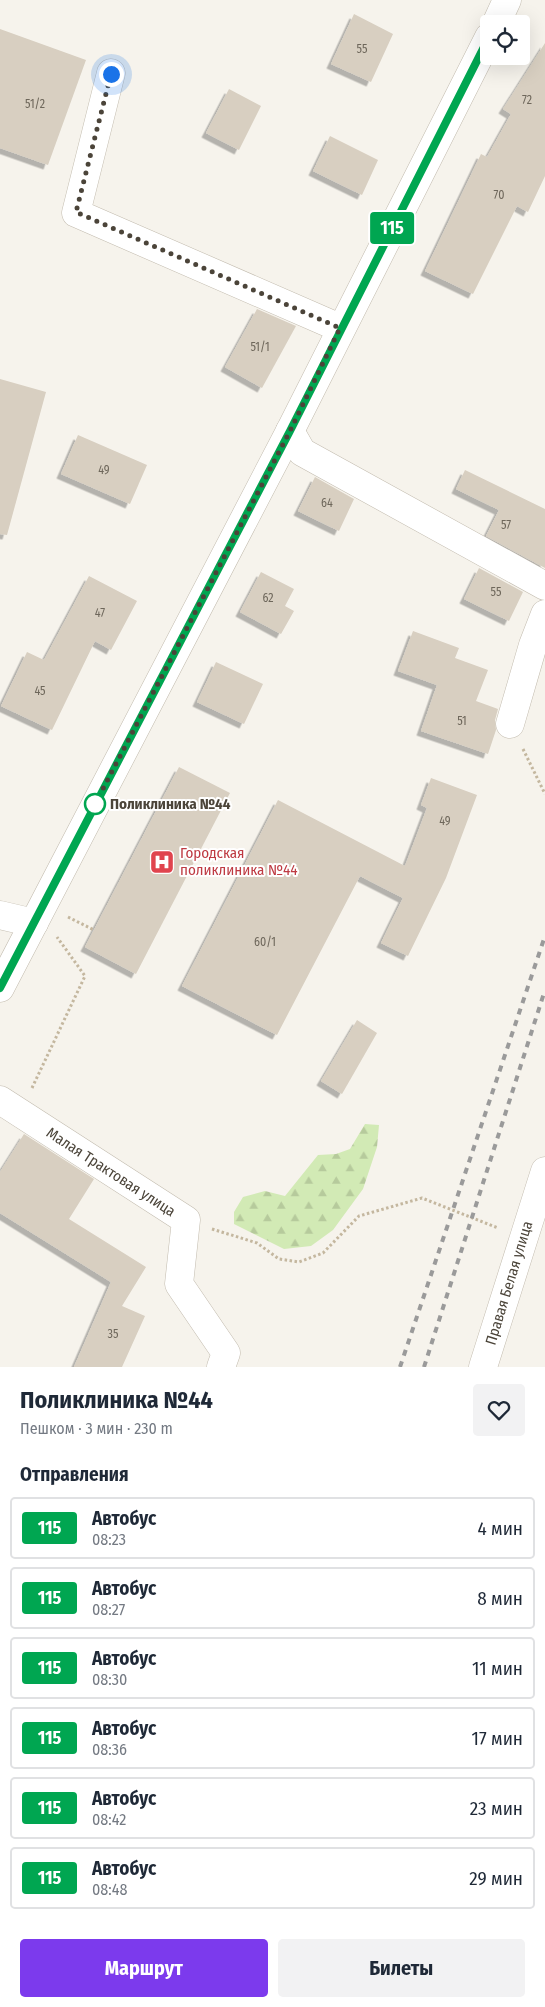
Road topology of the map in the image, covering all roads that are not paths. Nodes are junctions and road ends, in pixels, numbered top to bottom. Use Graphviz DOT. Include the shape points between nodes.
graph roads {
  1 [pos="507,0"];
  2 [pos="500,15"];
  3 [pos="480,55"];
  4 [pos="111,74"];
  5 [pos="340,328"];
  6 [pos="290,431"];
  7 [pos="545,586"];
  8 [pos="545,614"];
  9 [pos="510,724"];
  10 [pos="0,915"];
  11 [pos="43,926"];
  12 [pos="0,988"];
  13 [pos="10,1107"];
  14 [pos="545,1171"];
  15 [pos="540,1205"];
  16 [pos="221,1367"];
  17 [pos="483,1367"];
  1 -- 2 [label="street"];
  3 -- 5 [label="street"];
  4 -- 5 [label="street" via="76,212"];
  5 -- 6 [label="street"];
  6 -- 7 [label="street" via="302,452"];
  6 -- 11 [label="street"];
  8 -- 9 [label="street"];
  10 -- 11 [label="street"];
  11 -- 12 [label="street"];
  13 -- 16 [label="street, Малая Трактовая улица" via="186,1220 179,1284 226,1353"];
  14 -- 15 [label="street, Правая Белая улица"];
  15 -- 17 [label="street, Правая Белая улица"];
}
